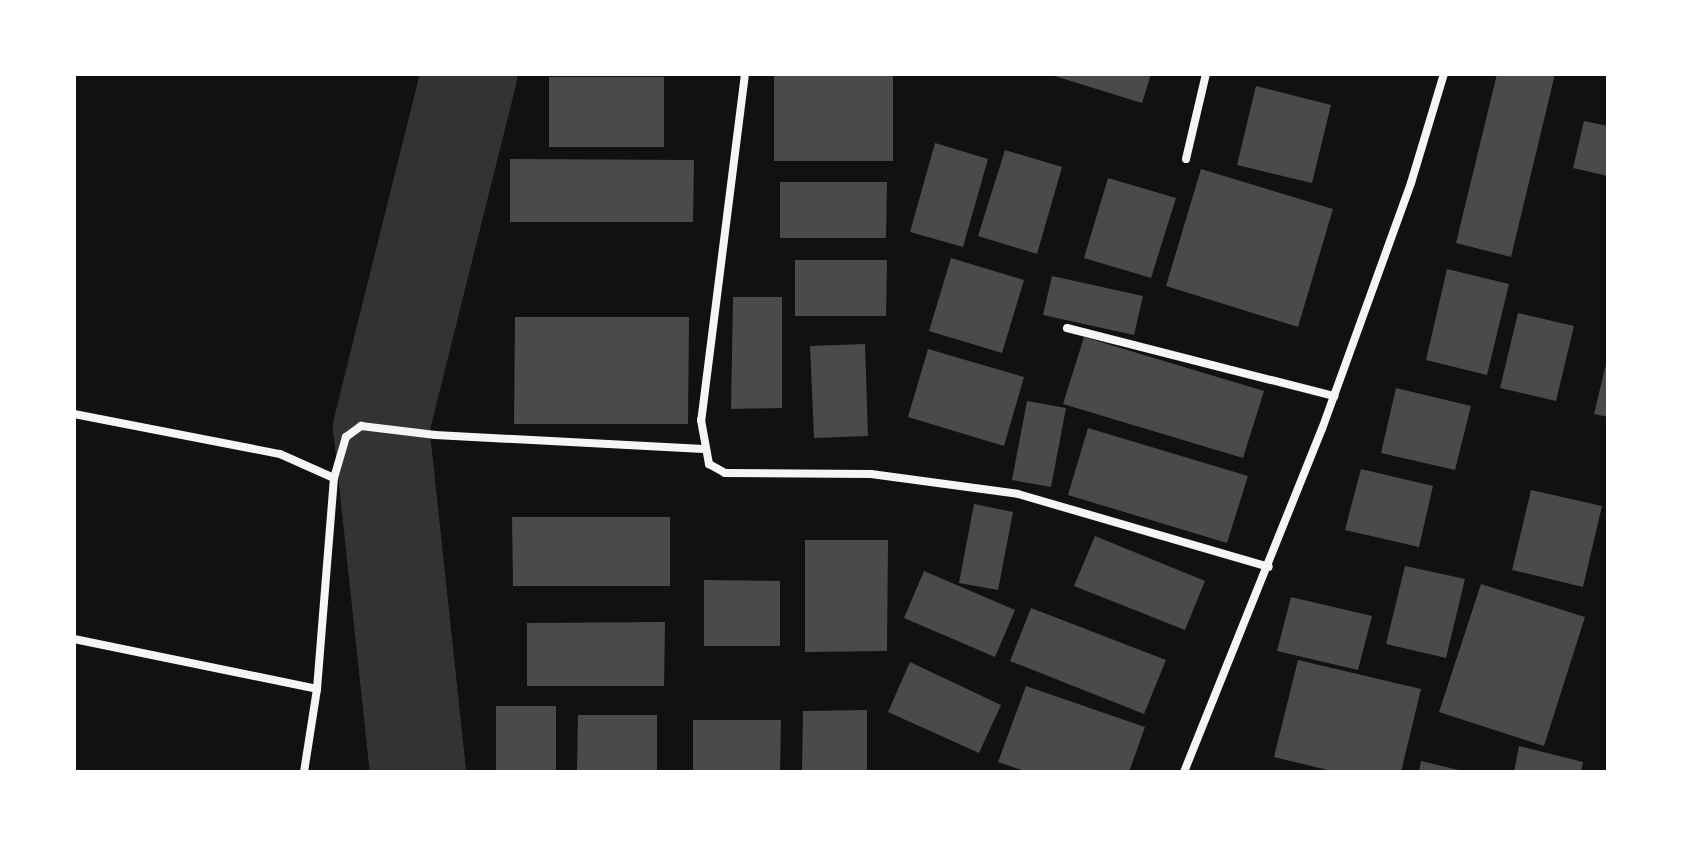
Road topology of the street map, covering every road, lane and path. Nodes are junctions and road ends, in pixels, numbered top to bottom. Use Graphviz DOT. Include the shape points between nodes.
graph roads {
  1 [pos="745,74"];
  2 [pos="1206,74"];
  3 [pos="1444,74"];
  4 [pos="1186,159"];
  5 [pos="1067,328"];
  6 [pos="1334,396"];
  7 [pos="74,414"];
  8 [pos="704,449"];
  9 [pos="334,478"];
  10 [pos="1269,567"];
  11 [pos="74,639"];
  12 [pos="317,689"];
  13 [pos="304,772"];
  14 [pos="1184,772"];
  1 -- 8 [label="street" via="701,420"];
  2 -- 4 [label="street"];
  3 -- 6 [label="street"];
  5 -- 6 [label="street"];
  6 -- 10 [label="street"];
  7 -- 9 [label="street" via="280,454"];
  8 -- 9 [label="street" via="435,435 361,426 346,437"];
  8 -- 10 [label="street" via="709,464 725,473 871,474 1018,494"];
  9 -- 12 [label="street"];
  10 -- 14 [label="street"];
  11 -- 12 [label="street"];
  12 -- 13 [label="street"];
}
